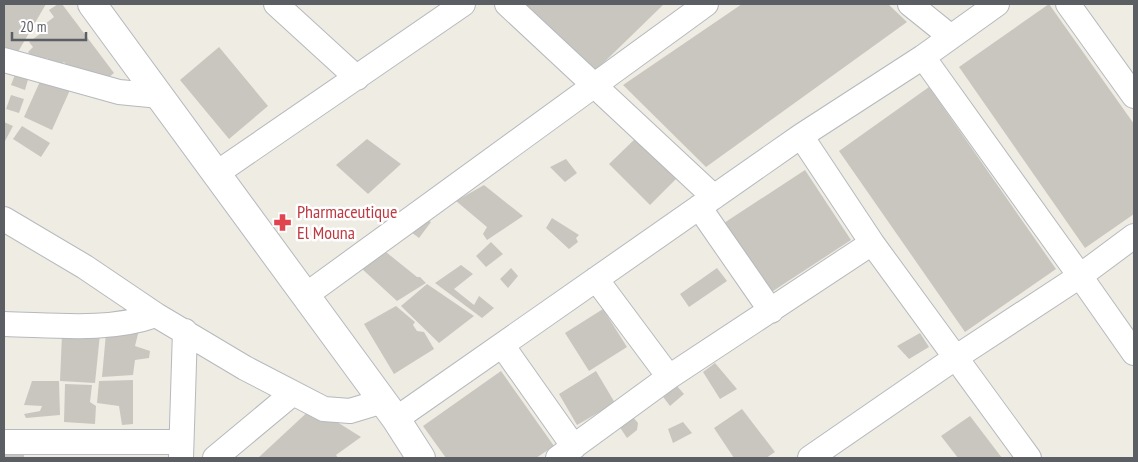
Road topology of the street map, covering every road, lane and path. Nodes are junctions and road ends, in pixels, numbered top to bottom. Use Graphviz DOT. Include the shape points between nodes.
graph roads {
  1 [pos="92,4"];
  2 [pos="276,4"];
  3 [pos="463,4"];
  4 [pos="507,4"];
  5 [pos="706,4"];
  6 [pos="910,4"];
  7 [pos="997,4"];
  8 [pos="1068,4"];
  9 [pos="951,37"];
  10 [pos="923,57"];
  11 [pos="4,60"];
  12 [pos="357,78"];
  13 [pos="594,84"];
  14 [pos="1132,87"];
  15 [pos="160,96"];
  16 [pos="800,136"];
  17 [pos="217,173"];
  18 [pos="706,202"];
  19 [pos="4,219"];
  20 [pos="1134,236"];
  21 [pos="872,243"];
  22 [pos="1080,276"];
  23 [pos="596,279"];
  24 [pos="306,295"];
  25 [pos="771,311"];
  26 [pos="156,315"];
  27 [pos="4,324"];
  28 [pos="185,331"];
  29 [pos="502,345"];
  30 [pos="1134,353"];
  31 [pos="955,358"];
  32 [pos="669,377"];
  33 [pos="293,393"];
  34 [pos="390,410"];
  35 [pos="4,442"];
  36 [pos="181,450"];
  37 [pos="566,453"];
  38 [pos="215,458"];
  39 [pos="419,458"];
  40 [pos="810,458"];
  41 [pos="1029,458"];
  1 -- 15 [label="street"];
  2 -- 12 [label="street"];
  3 -- 12 [label="street"];
  4 -- 13 [label="street"];
  5 -- 13 [label="street"];
  6 -- 9 [label="street"];
  7 -- 9 [label="street"];
  8 -- 14 [label="street"];
  9 -- 10 [label="street"];
  10 -- 16 [label="street"];
  10 -- 22 [label="street"];
  11 -- 15 [label="street" via="119,92"];
  12 -- 17 [label="street"];
  13 -- 18 [label="street"];
  13 -- 24 [label="street"];
  15 -- 17 [label="street"];
  16 -- 18 [label="street"];
  16 -- 21 [label="street"];
  17 -- 24 [label="street"];
  18 -- 23 [label="street"];
  18 -- 25 [label="street"];
  19 -- 26 [label="street"];
  20 -- 22 [label="street"];
  21 -- 25 [label="street"];
  21 -- 31 [label="street"];
  22 -- 30 [label="street"];
  22 -- 31 [label="street"];
  23 -- 29 [label="street"];
  23 -- 32 [label="street"];
  24 -- 34 [label="street"];
  25 -- 32 [label="street"];
  26 -- 27 [label="street" via="116,325"];
  26 -- 28 [label="street"];
  28 -- 33 [label="street"];
  28 -- 36 [label="street"];
  29 -- 34 [label="street"];
  29 -- 37 [label="street"];
  31 -- 40 [label="street"];
  31 -- 41 [label="street"];
  32 -- 37 [label="street"];
  33 -- 34 [label="street" via="324,409"];
  33 -- 38 [label="street"];
  34 -- 39 [label="street"];
  35 -- 36 [label="street"];
}
